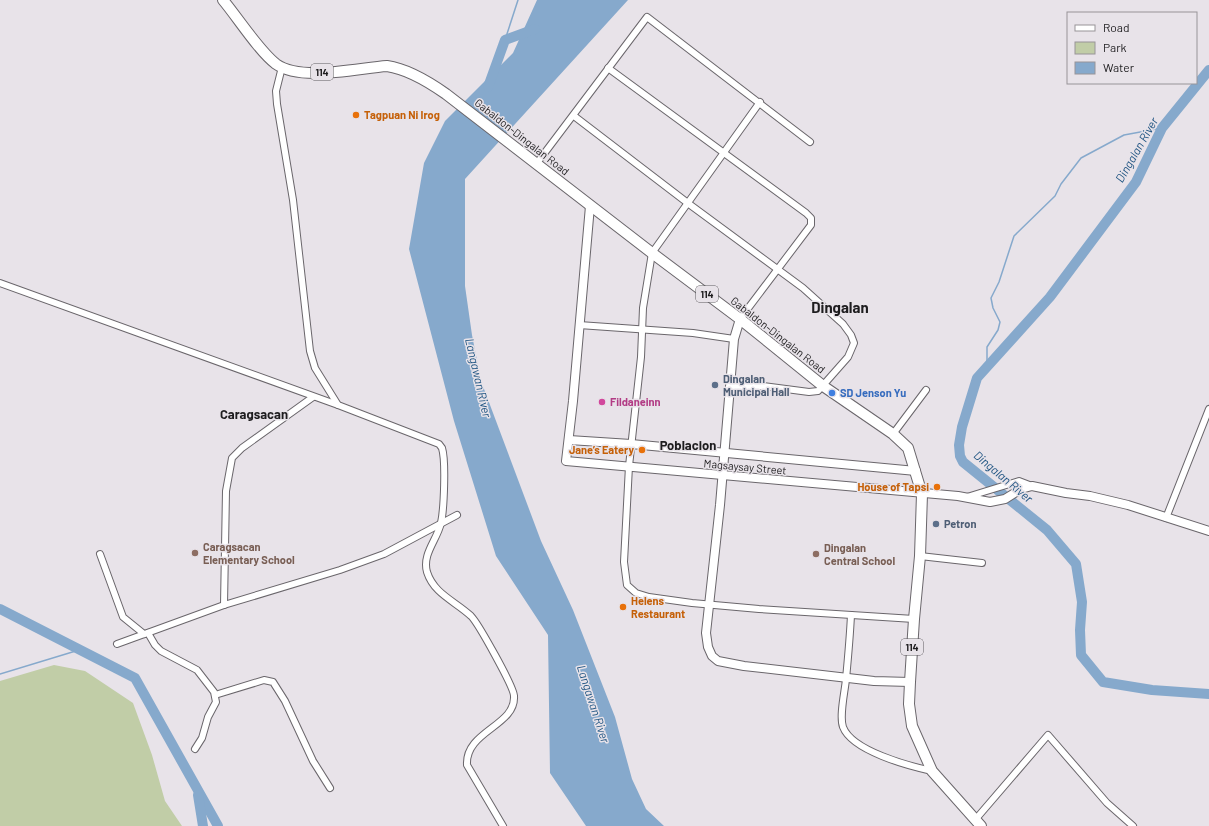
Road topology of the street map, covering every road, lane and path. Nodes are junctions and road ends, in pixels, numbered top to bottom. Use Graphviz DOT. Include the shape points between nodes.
graph roads {
  1 [pos="223,0"];
  2 [pos="282,68"];
  3 [pos="608,68"];
  4 [pos="760,102"];
  5 [pos="574,116"];
  6 [pos="810,142"];
  7 [pos="724,153"];
  8 [pos="537,164"];
  9 [pos="689,204"];
  10 [pos="590,206"];
  11 [pos="652,253"];
  12 [pos="777,268"];
  13 [pos="0,283"];
  14 [pos="740,319"];
  15 [pos="579,325"];
  16 [pos="642,329"];
  17 [pos="734,339"];
  18 [pos="731,386"];
  19 [pos="823,386"];
  20 [pos="926,390"];
  21 [pos="313,397"];
  22 [pos="338,405"];
  23 [pos="1209,409"];
  24 [pos="893,434"];
  25 [pos="569,440"];
  26 [pos="631,444"];
  27 [pos="724,453"];
  28 [pos="629,466"];
  29 [pos="916,471"];
  30 [pos="722,476"];
  31 [pos="1032,486"];
  32 [pos="922,494"];
  33 [pos="966,497"];
  34 [pos="457,515"];
  35 [pos="1166,518"];
  36 [pos="441,523"];
  37 [pos="1209,531"];
  38 [pos="100,554"];
  39 [pos="920,556"];
  40 [pos="982,563"];
  41 [pos="224,605"];
  42 [pos="708,605"];
  43 [pos="852,615"];
  44 [pos="914,619"];
  45 [pos="146,634"];
  46 [pos="117,644"];
  47 [pos="846,678"];
  48 [pos="910,682"];
  49 [pos="215,695"];
  50 [pos="195,749"];
  51 [pos="932,771"];
  52 [pos="330,788"];
  53 [pos="978,823"];
  54 [pos="503,826"];
  55 [pos="1133,826"];
  1 -- 2 [label="main road" via="265,52"];
  2 -- 8 [label="main road, Gabaldon-Dingalan Road / 114" via="324,72 396,67 428,82 446,94"];
  2 -- 22 [label="street" via="276,91 277,104 302,262 308,337 316,368"];
  3 -- 4 [label="street" via="647,17"];
  3 -- 5 [label="street"];
  3 -- 7 [label="street"];
  4 -- 6 [label="street"];
  4 -- 7 [label="street"];
  5 -- 8 [label="street"];
  5 -- 9 [label="street"];
  7 -- 9 [label="street"];
  7 -- 12 [label="street" via="811,218 811,225"];
  8 -- 10 [label="main road, Gabaldon-Dingalan Road / 114"];
  9 -- 11 [label="street"];
  9 -- 12 [label="street"];
  10 -- 11 [label="main road, Gabaldon-Dingalan Road / 114"];
  10 -- 15 [label="street"];
  11 -- 14 [label="main road, Gabaldon-Dingalan Road / 114"];
  11 -- 16 [label="street" via="646,283"];
  12 -- 14 [label="street"];
  12 -- 19 [label="street" via="804,288 851,335 854,347"];
  13 -- 21 [label="street"];
  14 -- 17 [label="street"];
  14 -- 19 [label="main road, Gabaldon-Dingalan Road / 114"];
  15 -- 16 [label="street"];
  15 -- 25 [label="street"];
  16 -- 17 [label="street"];
  16 -- 26 [label="street"];
  17 -- 18 [label="street"];
  18 -- 19 [label="street" via="763,386 809,392 818,391"];
  18 -- 27 [label="street"];
  19 -- 24 [label="main road, Gabaldon-Dingalan Road / 114"];
  20 -- 24 [label="street"];
  21 -- 22 [label="street"];
  21 -- 41 [label="street" via="232,458 226,491"];
  22 -- 36 [label="street" via="439,444 442,448"];
  23 -- 35 [label="street"];
  24 -- 29 [label="main road, Gabaldon-Dingalan Road / 114" via="908,448"];
  25 -- 26 [label="street, Magsaysay Street"];
  25 -- 28 [label="street, Magsaysay Street" via="566,461"];
  26 -- 27 [label="street, Magsaysay Street"];
  26 -- 28 [label="street"];
  27 -- 29 [label="street, Magsaysay Street"];
  27 -- 30 [label="street"];
  28 -- 30 [label="street, Magsaysay Street"];
  28 -- 42 [label="street" via="624,562 627,585 636,593 649,597"];
  29 -- 32 [label="main road, Gabaldon-Dingalan Road / 114"];
  30 -- 32 [label="street, Magsaysay Street"];
  30 -- 42 [label="street"];
  31 -- 33 [label="street" via="1014,482"];
  31 -- 33 [label="street, Magsaysay Street" via="1015,492 1005,500 990,502"];
  31 -- 35 [label="street" via="1128,505"];
  32 -- 33 [label="street, Magsaysay Street"];
  32 -- 39 [label="main road, Gabaldon-Dingalan Road / 114"];
  34 -- 36 [label="street"];
  35 -- 37 [label="street"];
  36 -- 41 [label="street" via="384,554"];
  36 -- 54 [label="street" via="425,563 430,579 436,588 471,616 479,626 511,684 514,696 512,706 503,719 473,744 466,757 467,765"];
  38 -- 45 [label="street" via="123,617"];
  39 -- 40 [label="street"];
  39 -- 44 [label="main road, Gabaldon-Dingalan Road / 114"];
  41 -- 45 [label="street"];
  42 -- 43 [label="street"];
  42 -- 47 [label="street" via="706,640 712,656 718,661"];
  43 -- 44 [label="street"];
  43 -- 47 [label="street"];
  44 -- 48 [label="main road, Gabaldon-Dingalan Road / 114"];
  45 -- 46 [label="street"];
  45 -- 49 [label="street" via="161,650 195,667"];
  47 -- 48 [label="street"];
  47 -- 51 [label="street" via="843,726 847,734 862,746 882,756"];
  48 -- 51 [label="main road, Gabaldon-Dingalan Road / 114" via="912,726"];
  49 -- 50 [label="street" via="216,702"];
  49 -- 52 [label="street" via="264,680 272,682 285,701 313,761"];
  51 -- 53 [label="main road, Gabaldon-Dingalan Road / 114"];
  53 -- 55 [label="street" via="1048,735 1107,803"];
}
